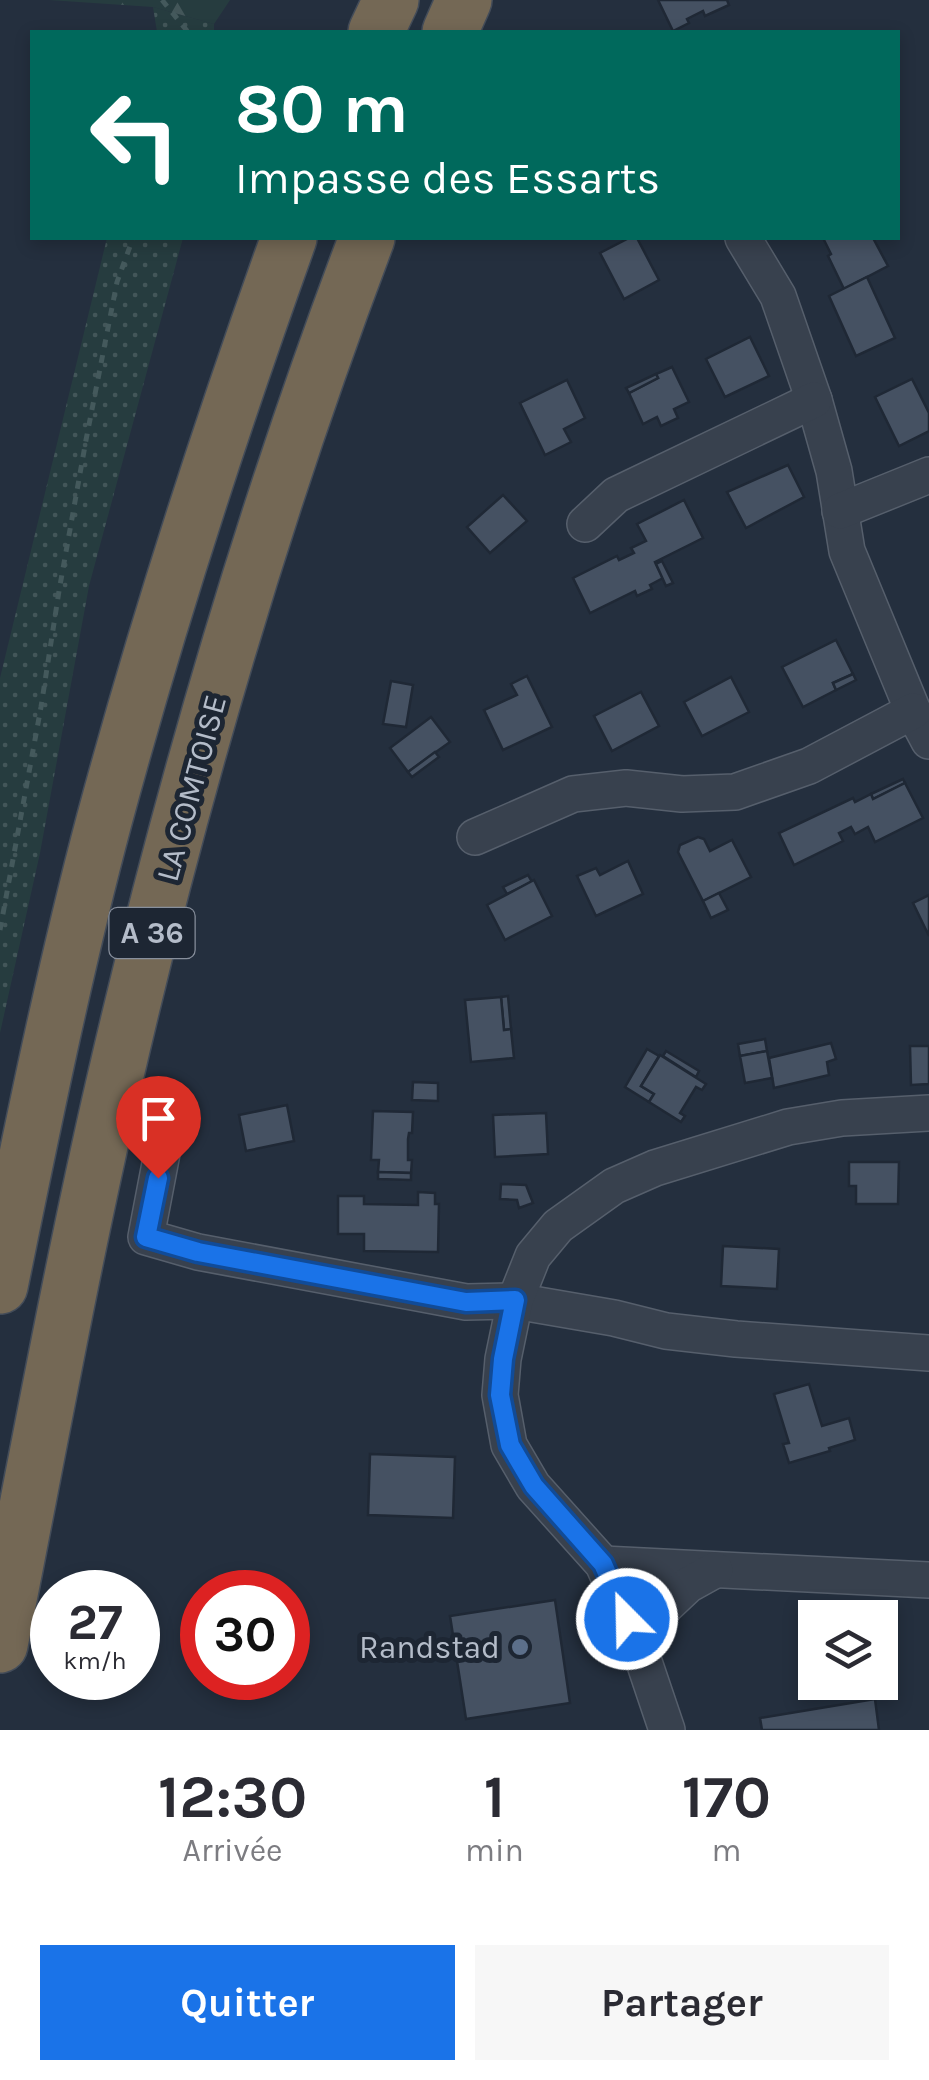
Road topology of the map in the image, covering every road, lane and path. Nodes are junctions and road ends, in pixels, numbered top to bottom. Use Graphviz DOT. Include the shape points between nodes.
graph roads {
  1 [pos="162,0"];
  2 [pos="360,0"];
  3 [pos="390,0"];
  4 [pos="464,0"];
  5 [pos="186,30"];
  6 [pos="352,30"];
  7 [pos="377,30"];
  8 [pos="451,30"];
  9 [pos="132,240"];
  10 [pos="287,240"];
  11 [pos="366,240"];
  12 [pos="744,240"];
  13 [pos="814,400"];
  14 [pos="929,475"];
  15 [pos="840,511"];
  16 [pos="585,524"];
  17 [pos="921,726"];
  18 [pos="475,837"];
  19 [pos="0,930"];
  20 [pos="929,1114"];
  21 [pos="163,1148"];
  22 [pos="0,1286"];
  23 [pos="515,1300"];
  24 [pos="929,1353"];
  25 [pos="603,1564"];
  26 [pos="716,1570"];
  27 [pos="929,1580"];
  28 [pos="0,1646"];
  29 [pos="639,1647"];
  30 [pos="667,1730"];
  1 -- 5 [label="path"];
  2 -- 6 [label="highway"];
  3 -- 7 [label="highway"];
  4 -- 8 [label="highway"];
  9 -- 19 [label="path" via="117,282 93,405"];
  10 -- 22 [label="highway, A 36" via="170,593 104,824"];
  11 -- 28 [label="highway, LA COMTOISE / A 36" via="272,512 174,849 114,1082"];
  12 -- 13 [label="street" via="778,296"];
  13 -- 15 [label="street"];
  13 -- 16 [label="street" via="616,495"];
  14 -- 15 [label="street"];
  15 -- 17 [label="street" via="847,552"];
  17 -- 18 [label="street" via="735,792 626,788 572,794"];
  20 -- 23 [label="street" via="788,1127 614,1186 558,1226 533,1256"];
  21 -- 23 [label="street" via="146,1237 466,1302"];
  23 -- 24 [label="street" via="666,1331"];
  23 -- 25 [label="street" via="500,1395 510,1445 534,1486"];
  25 -- 26 [label="street"];
  25 -- 29 [label="street"];
  26 -- 27 [label="street"];
  26 -- 29 [label="street" via="654,1616"];
  29 -- 30 [label="street"];
}
